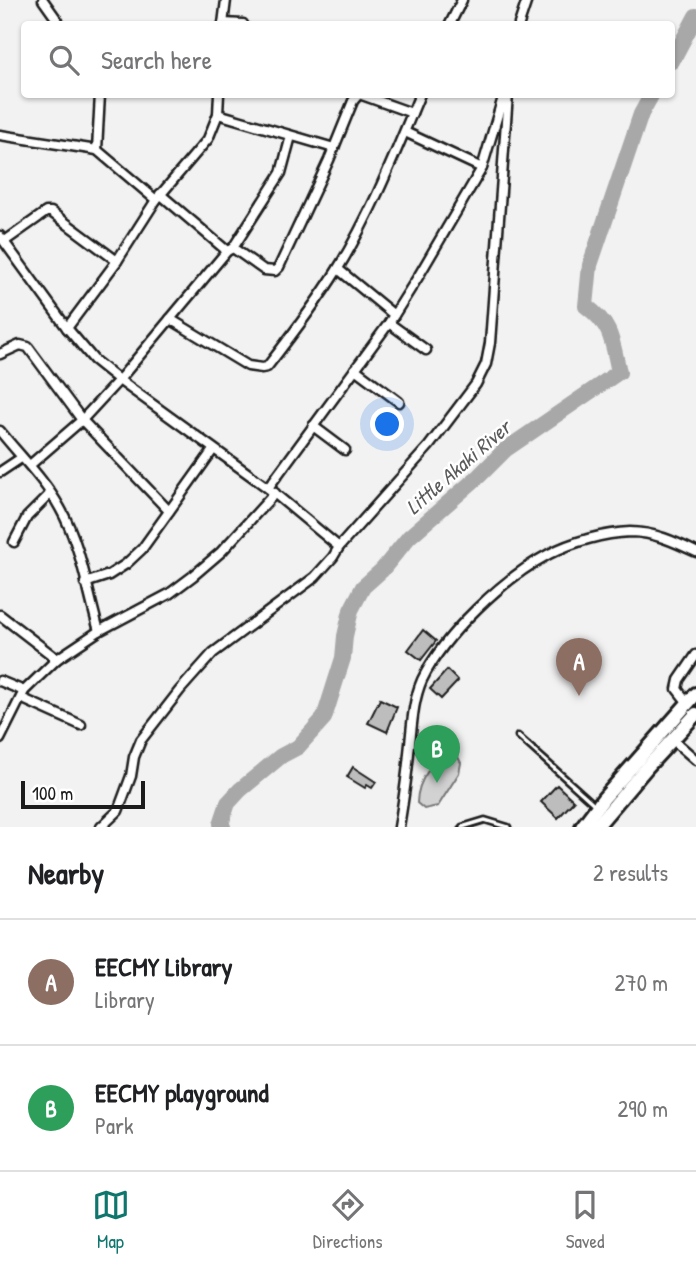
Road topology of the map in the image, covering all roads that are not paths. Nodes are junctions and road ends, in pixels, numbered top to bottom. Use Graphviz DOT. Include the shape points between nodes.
graph roads {
  1 [pos="43,0"];
  2 [pos="226,0"];
  3 [pos="462,0"];
  4 [pos="527,0"];
  5 [pos="58,21"];
  6 [pos="223,21"];
  7 [pos="452,21"];
  8 [pos="520,21"];
  9 [pos="100,98"];
  10 [pos="219,98"];
  11 [pos="356,98"];
  12 [pos="370,98"];
  13 [pos="418,98"];
  14 [pos="505,98"];
  15 [pos="506,98"];
  16 [pos="412,113"];
  17 [pos="218,114"];
  18 [pos="405,132"];
  19 [pos="0,135"];
  20 [pos="291,136"];
  21 [pos="334,148"];
  22 [pos="97,150"];
  23 [pos="482,167"];
  24 [pos="158,197"];
  25 [pos="2,238"];
  26 [pos="230,250"];
  27 [pos="117,261"];
  28 [pos="338,269"];
  29 [pos="170,319"];
  30 [pos="391,319"];
  31 [pos="66,328"];
  32 [pos="426,350"];
  33 [pos="0,354"];
  34 [pos="355,369"];
  35 [pos="119,380"];
  36 [pos="399,402"];
  37 [pos="82,420"];
  38 [pos="313,426"];
  39 [pos="0,431"];
  40 [pos="213,450"];
  41 [pos="345,450"];
  42 [pos="21,458"];
  43 [pos="30,466"];
  44 [pos="0,472"];
  45 [pos="271,491"];
  46 [pos="50,494"];
  47 [pos="169,511"];
  48 [pos="14,542"];
  49 [pos="339,547"];
  50 [pos="696,552"];
  51 [pos="85,583"];
  52 [pos="0,615"];
  53 [pos="99,631"];
  54 [pos="696,655"];
  55 [pos="57,659"];
  56 [pos="0,681"];
  57 [pos="23,695"];
  58 [pos="693,704"];
  59 [pos="81,725"];
  60 [pos="518,736"];
  61 [pos="0,738"];
  62 [pos="672,739"];
  63 [pos="696,760"];
  64 [pos="597,806"];
  65 [pos="101,827"];
  66 [pos="399,827"];
  67 [pos="461,827"];
  68 [pos="508,827"];
  69 [pos="582,827"];
  70 [pos="596,827"];
  1 -- 5 [label="street"];
  2 -- 6 [label="street"];
  3 -- 7 [label="street"];
  4 -- 8 [label="street"];
  9 -- 22 [label="street"];
  10 -- 17 [label="street"];
  11 -- 21 [label="street"];
  12 -- 16 [label="street"];
  13 -- 16 [label="street"];
  14 -- 23 [label="street"];
  15 -- 49 [label="street" via="486,364 477,384 429,446"];
  16 -- 18 [label="street"];
  17 -- 20 [label="street"];
  17 -- 24 [label="street" via="200,152"];
  18 -- 23 [label="street"];
  18 -- 28 [label="street"];
  19 -- 22 [label="street"];
  20 -- 21 [label="street"];
  20 -- 26 [label="street" via="281,173"];
  21 -- 26 [label="street" via="275,271 264,270"];
  22 -- 24 [label="street"];
  23 -- 30 [label="street"];
  24 -- 26 [label="street"];
  24 -- 27 [label="street"];
  25 -- 27 [label="street" via="51,212"];
  25 -- 31 [label="street"];
  26 -- 29 [label="street"];
  27 -- 31 [label="street"];
  28 -- 29 [label="street" via="291,338 261,368 248,366"];
  28 -- 30 [label="street"];
  29 -- 35 [label="street"];
  30 -- 32 [label="street"];
  30 -- 34 [label="street"];
  31 -- 35 [label="street"];
  33 -- 37 [label="street" via="20,345 28,347"];
  34 -- 36 [label="street"];
  34 -- 38 [label="street"];
  35 -- 37 [label="street"];
  35 -- 40 [label="street"];
  37 -- 43 [label="street"];
  37 -- 47 [label="street"];
  38 -- 41 [label="street"];
  38 -- 45 [label="street"];
  39 -- 42 [label="street"];
  40 -- 45 [label="street"];
  40 -- 47 [label="street"];
  42 -- 43 [label="street"];
  42 -- 44 [label="street"];
  43 -- 46 [label="street"];
  45 -- 49 [label="street"];
  45 -- 53 [label="street" via="221,552 193,576 141,611"];
  46 -- 48 [label="street" via="27,517"];
  46 -- 51 [label="street" via="76,542"];
  47 -- 51 [label="street" via="127,564"];
  49 -- 65 [label="street" via="315,577 213,653 180,690 141,740 118,811"];
  50 -- 66 [label="street" via="661,537 631,532 572,544 530,566 469,615 430,666 415,700"];
  51 -- 53 [label="street"];
  52 -- 55 [label="street"];
  53 -- 55 [label="street"];
  54 -- 58 [label="street" via="677,689"];
  55 -- 57 [label="street"];
  56 -- 57 [label="street"];
  57 -- 59 [label="street"];
  57 -- 61 [label="street"];
  58 -- 62 [label="main road"];
  58 -- 64 [label="main road"];
  60 -- 64 [label="lane"];
  62 -- 63 [label="street"];
  62 -- 70 [label="main road"];
  64 -- 69 [label="main road"];
  67 -- 68 [label="lane" via="485,820"];
}
